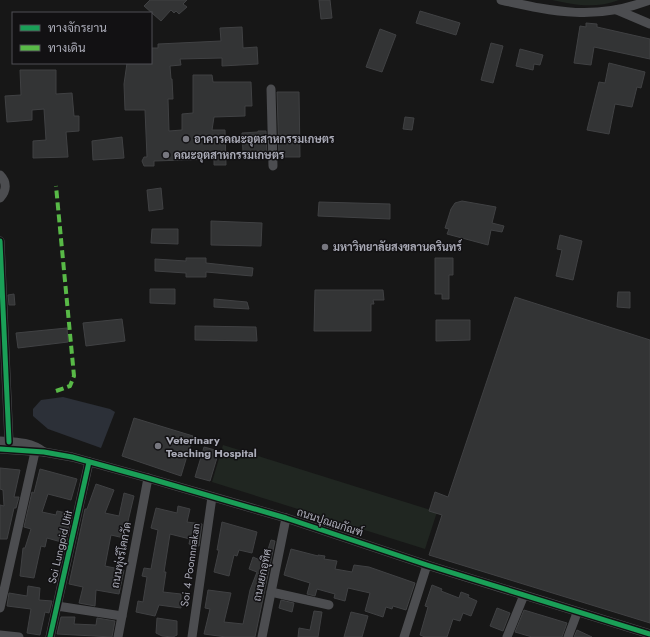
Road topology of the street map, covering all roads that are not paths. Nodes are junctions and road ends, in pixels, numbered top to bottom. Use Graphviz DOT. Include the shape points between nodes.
graph roads {
  1 [pos="501,0"];
  2 [pos="650,0"];
  3 [pos="617,10"];
  4 [pos="650,24"];
  5 [pos="271,89"];
  6 [pos="274,166"];
  7 [pos="0,174"];
  8 [pos="0,198"];
  9 [pos="0,241"];
  10 [pos="5,442"];
  11 [pos="0,450"];
  12 [pos="39,452"];
  13 [pos="89,462"];
  14 [pos="148,478"];
  15 [pos="212,497"];
  16 [pos="286,518"];
  17 [pos="427,565"];
  18 [pos="271,592"];
  19 [pos="524,595"];
  20 [pos="329,605"];
  21 [pos="57,606"];
  22 [pos="0,608"];
  23 [pos="577,612"];
  24 [pos="122,616"];
  25 [pos="628,628"];
  26 [pos="650,634"];
  27 [pos="0,635"];
  28 [pos="19,637"];
  29 [pos="50,637"];
  30 [pos="118,637"];
  31 [pos="192,637"];
  32 [pos="262,637"];
  33 [pos="404,637"];
  34 [pos="506,637"];
  35 [pos="568,637"];
  36 [pos="625,637"];
  1 -- 3 [label="street" via="571,13 587,14"];
  2 -- 3 [label="street"];
  3 -- 4 [label="street"];
  5 -- 6 [label="street"];
  7 -- 8 [label="street" via="5,183 4,194"];
  9 -- 10 [label="street"];
  10 -- 12 [label="street, ถนนปุณณกัณฑ์" via="27,443 36,446"];
  11 -- 12 [label="street, ถนนปุณณกัณฑ์"];
  12 -- 13 [label="street, ถนนปุณณกัณฑ์"];
  12 -- 22 [label="street"];
  13 -- 14 [label="street, ถนนปุณณกัณฑ์"];
  13 -- 21 [label="street, Soi Lungpid Utit"];
  14 -- 15 [label="street, ถนนปุณณกัณฑ์"];
  14 -- 24 [label="street, ถนนทุ่งรีโคกวัด"];
  15 -- 16 [label="street, ถนนปุณณกัณฑ์"];
  15 -- 31 [label="street, Soi 4 Poonnnakan"];
  16 -- 17 [label="street, ถนนปุณณกัณฑ์"];
  16 -- 18 [label="street, ถนนยกอุทิศ"];
  17 -- 19 [label="street, ถนนปุณณกัณฑ์"];
  17 -- 33 [label="street"];
  18 -- 20 [label="street"];
  18 -- 32 [label="street, ถนนยกอุทิศ"];
  19 -- 23 [label="street, ถนนปุณณกัณฑ์"];
  19 -- 34 [label="street"];
  21 -- 24 [label="street"];
  21 -- 29 [label="street, Soi Lungpid Utit"];
  23 -- 25 [label="street, ถนนปุณณกัณฑ์"];
  23 -- 35 [label="street"];
  24 -- 30 [label="street, ถนนทุ่งรีโคกวัด"];
  25 -- 26 [label="street, ถนนปุณณกัณฑ์"];
  25 -- 36 [label="street"];
  27 -- 28 [label="street"];
}
